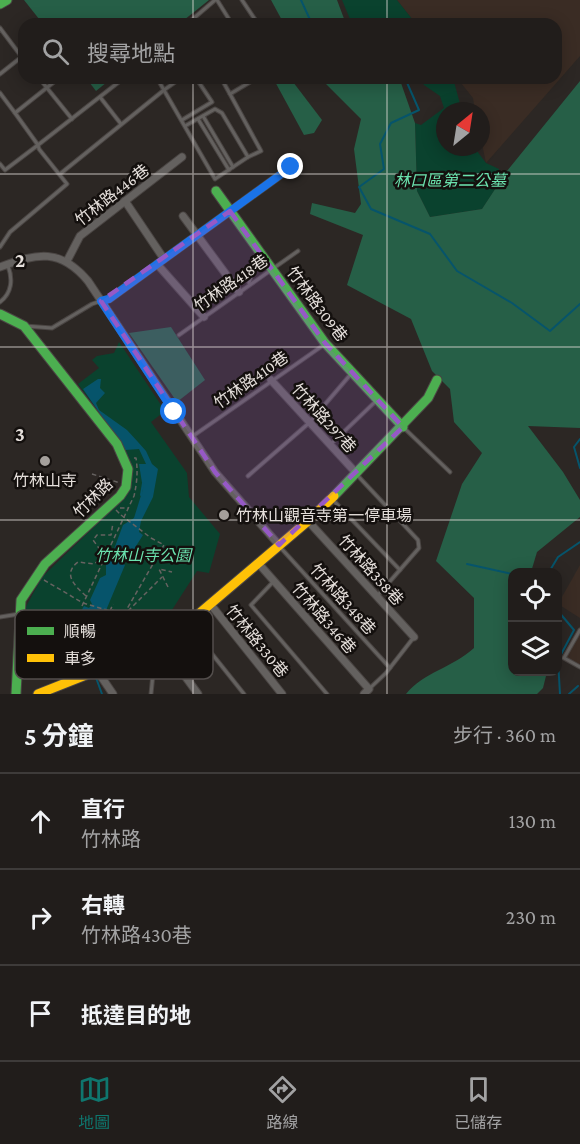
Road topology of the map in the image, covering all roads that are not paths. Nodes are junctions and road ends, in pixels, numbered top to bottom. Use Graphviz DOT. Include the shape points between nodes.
graph roads {
  1 [pos="7,0"];
  2 [pos="216,0"];
  3 [pos="242,0"];
  4 [pos="0,4"];
  5 [pos="194,18"];
  6 [pos="228,18"];
  7 [pos="254,18"];
  8 [pos="0,28"];
  9 [pos="18,51"];
  10 [pos="18,61"];
  11 [pos="0,74"];
  12 [pos="44,84"];
  13 [pos="50,84"];
  14 [pos="117,84"];
  15 [pos="160,84"];
  16 [pos="172,84"];
  17 [pos="200,84"];
  18 [pos="224,84"];
  19 [pos="247,84"];
  20 [pos="46,87"];
  21 [pos="164,90"];
  22 [pos="0,93"];
  23 [pos="230,94"];
  24 [pos="100,98"];
  25 [pos="15,113"];
  26 [pos="203,116"];
  27 [pos="72,119"];
  28 [pos="198,119"];
  29 [pos="182,120"];
  30 [pos="121,124"];
  31 [pos="185,126"];
  32 [pos="38,145"];
  33 [pos="182,157"];
  34 [pos="248,158"];
  35 [pos="0,164"];
  36 [pos="291,167"];
  37 [pos="231,168"];
  38 [pos="60,174"];
  39 [pos="216,191"];
  40 [pos="125,201"];
  41 [pos="230,211"];
  42 [pos="183,216"];
  43 [pos="198,234"];
  44 [pos="0,248"];
  45 [pos="298,251"];
  46 [pos="264,258"];
  47 [pos="164,259"];
  48 [pos="67,261"];
  49 [pos="157,264"];
  50 [pos="3,265"];
  51 [pos="272,269"];
  52 [pos="248,285"];
  53 [pos="239,292"];
  54 [pos="101,301"];
  55 [pos="0,302"];
  56 [pos="0,314"];
  57 [pos="204,317"];
  58 [pos="24,326"];
  59 [pos="179,335"];
  60 [pos="325,344"];
  61 [pos="352,372"];
  62 [pos="437,380"];
  63 [pos="271,381"];
  64 [pos="377,399"];
  65 [pos="309,423"];
  66 [pos="403,427"];
  67 [pos="191,437"];
  68 [pos="329,445"];
  69 [pos="450,472"];
  70 [pos="357,474"];
  71 [pos="248,476"];
  72 [pos="332,498"];
  73 [pos="308,521"];
  74 [pos="279,545"];
  75 [pos="259,564"];
  76 [pos="400,570"];
  77 [pos="274,581"];
  78 [pos="377,597"];
  79 [pos="211,605"];
  80 [pos="20,610"];
  81 [pos="205,610"];
  82 [pos="15,614"];
  83 [pos="0,616"];
  84 [pos="580,630"];
  85 [pos="414,637"];
  86 [pos="213,655"];
  87 [pos="390,668"];
  88 [pos="580,668"];
  89 [pos="17,679"];
  90 [pos="65,679"];
  91 [pos="77,679"];
  92 [pos="103,679"];
  93 [pos="152,679"];
  94 [pos="187,679"];
  95 [pos="69,682"];
  96 [pos="366,692"];
  97 [pos="42,693"];
  98 [pos="16,694"];
  99 [pos="113,694"];
  100 [pos="151,694"];
  101 [pos="198,694"];
  102 [pos="244,694"];
  103 [pos="282,694"];
  104 [pos="327,694"];
  1 -- 4 [label="street"];
  2 -- 5 [label="lane"];
  2 -- 6 [label="lane"];
  3 -- 7 [label="lane"];
  8 -- 9 [label="lane"];
  10 -- 11 [label="lane"];
  12 -- 20 [label="lane"];
  13 -- 20 [label="lane"];
  14 -- 24 [label="lane"];
  15 -- 21 [label="lane"];
  16 -- 21 [label="lane"];
  17 -- 29 [label="lane" via="212,102"];
  18 -- 23 [label="lane"];
  19 -- 23 [label="lane"];
  20 -- 25 [label="lane"];
  20 -- 27 [label="lane"];
  21 -- 29 [label="lane"];
  21 -- 30 [label="lane"];
  22 -- 25 [label="lane"];
  23 -- 34 [label="lane" via="261,152"];
  24 -- 27 [label="lane"];
  24 -- 30 [label="lane"];
  25 -- 32 [label="lane"];
  26 -- 28 [label="lane"];
  26 -- 34 [label="lane" via="215,109 222,112"];
  26 -- 37 [label="lane"];
  27 -- 32 [label="lane"];
  28 -- 31 [label="lane"];
  28 -- 37 [label="lane"];
  29 -- 31 [label="lane"];
  30 -- 38 [label="lane"];
  31 -- 37 [label="lane" via="215,179"];
  32 -- 35 [label="lane" via="5,170"];
  32 -- 38 [label="lane"];
  33 -- 40 [label="street, 竹林路446巷"];
  34 -- 37 [label="lane"];
  36 -- 41 [label="street"];
  38 -- 44 [label="lane" via="67,184 10,232"];
  39 -- 41 [label="street, 竹林路309巷"];
  40 -- 47 [label="street"];
  40 -- 48 [label="street, 竹林路446巷" via="80,236"];
  41 -- 43 [label="street"];
  41 -- 46 [label="street, 竹林路309巷"];
  42 -- 43 [label="street"];
  43 -- 47 [label="street"];
  43 -- 53 [label="street"];
  45 -- 51 [label="lane, 竹林路418巷"];
  46 -- 51 [label="street, 竹林路309巷"];
  46 -- 52 [label="lane" via="254,266"];
  47 -- 49 [label="street"];
  48 -- 50 [label="street" via="32,256"];
  48 -- 54 [label="street" via="78,269"];
  49 -- 54 [label="street"];
  49 -- 57 [label="street"];
  50 -- 55 [label="lane" via="12,276 6,297"];
  51 -- 52 [label="lane, 竹林路418巷"];
  51 -- 60 [label="street, 竹林路309巷"];
  52 -- 53 [label="lane, 竹林路418巷"];
  53 -- 57 [label="lane, 竹林路418巷"];
  54 -- 58 [label="lane" via="52,328"];
  54 -- 67 [label="street"];
  56 -- 58 [label="street, 竹林路"];
  57 -- 59 [label="lane, 竹林路418巷"];
  58 -- 80 [label="street, 竹林路" via="117,444 128,469 126,488 120,496 45,564 21,600"];
  60 -- 61 [label="street, 竹林路309巷"];
  60 -- 63 [label="lane, 竹林路410巷"];
  61 -- 64 [label="street, 竹林路309巷"];
  61 -- 65 [label="lane"];
  62 -- 66 [label="street" via="428,399"];
  63 -- 65 [label="street, 竹林路297巷"];
  63 -- 67 [label="lane, 竹林路410巷"];
  64 -- 66 [label="street, 竹林路309巷"];
  64 -- 68 [label="lane"];
  65 -- 68 [label="street, 竹林路297巷"];
  65 -- 71 [label="lane"];
  66 -- 69 [label="lane"];
  66 -- 70 [label="street"];
  67 -- 74 [label="street" via="215,472"];
  68 -- 70 [label="street, 竹林路297巷"];
  70 -- 72 [label="street"];
  70 -- 76 [label="lane" via="418,540 419,548"];
  72 -- 73 [label="street"];
  72 -- 76 [label="lane"];
  73 -- 74 [label="street"];
  73 -- 78 [label="street, 竹林路358巷"];
  74 -- 75 [label="street"];
  74 -- 87 [label="lane, 竹林路348巷"];
  75 -- 77 [label="street, 竹林路346巷"];
  75 -- 79 [label="street"];
  76 -- 78 [label="lane"];
  77 -- 96 [label="street, 竹林路346巷"];
  77 -- 104 [label="lane" via="251,605"];
  78 -- 85 [label="street, 竹林路358巷"];
  79 -- 81 [label="street"];
  79 -- 103 [label="street, 竹林路330巷"];
  82 -- 83 [label="lane"];
  84 -- 88 [label="lane" via="564,658"];
  85 -- 87 [label="lane"];
  86 -- 102 [label="lane"];
  87 -- 96 [label="lane"];
  89 -- 98 [label="street, 竹林路"];
  90 -- 95 [label="street"];
  91 -- 95 [label="street"];
  92 -- 99 [label="street"];
  93 -- 100 [label="lane"];
  94 -- 101 [label="street"];
  95 -- 97 [label="street"];
}
